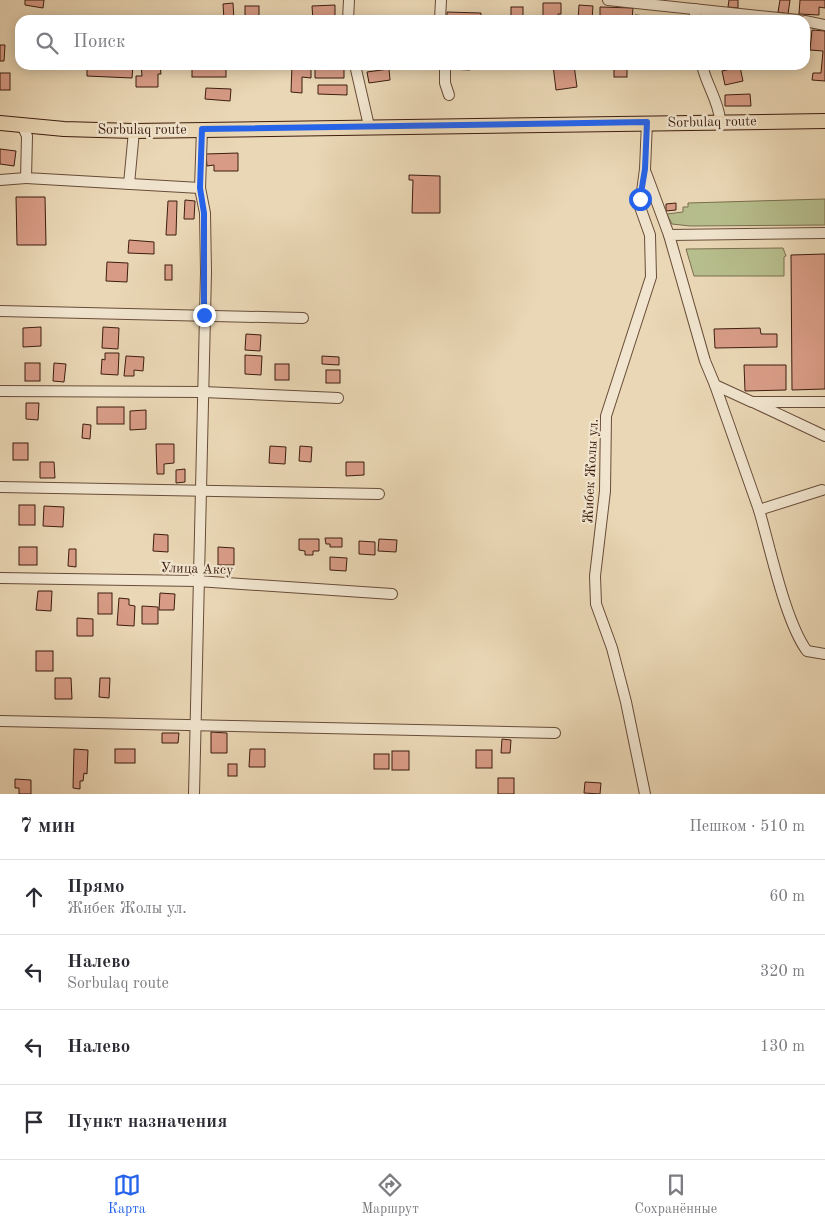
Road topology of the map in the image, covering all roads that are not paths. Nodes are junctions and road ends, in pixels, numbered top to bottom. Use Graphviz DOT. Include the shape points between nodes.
graph roads {
  1 [pos="349,0"];
  2 [pos="440,0"];
  3 [pos="608,0"];
  4 [pos="695,9"];
  5 [pos="348,15"];
  6 [pos="440,15"];
  7 [pos="695,15"];
  8 [pos="751,15"];
  9 [pos="810,22"];
  10 [pos="825,25"];
  11 [pos="356,70"];
  12 [pos="445,70"];
  13 [pos="704,70"];
  14 [pos="449,96"];
  15 [pos="720,120"];
  16 [pos="825,120"];
  17 [pos="647,122"];
  18 [pos="0,123"];
  19 [pos="22,125"];
  20 [pos="369,126"];
  21 [pos="202,129"];
  22 [pos="134,131"];
  23 [pos="645,169"];
  24 [pos="26,178"];
  25 [pos="0,180"];
  26 [pos="129,184"];
  27 [pos="200,188"];
  28 [pos="825,233"];
  29 [pos="668,236"];
  30 [pos="0,311"];
  31 [pos="204,315"];
  32 [pos="303,318"];
  33 [pos="715,385"];
  34 [pos="0,391"];
  35 [pos="202,392"];
  36 [pos="338,398"];
  37 [pos="752,402"];
  38 [pos="825,402"];
  39 [pos="825,436"];
  40 [pos="0,487"];
  41 [pos="200,489"];
  42 [pos="822,490"];
  43 [pos="380,494"];
  44 [pos="759,510"];
  45 [pos="0,578"];
  46 [pos="198,581"];
  47 [pos="392,594"];
  48 [pos="825,654"];
  49 [pos="0,721"];
  50 [pos="194,725"];
  51 [pos="555,733"];
  52 [pos="194,794"];
  53 [pos="645,794"];
  1 -- 5 [label="street"];
  2 -- 6 [label="street"];
  3 -- 4 [label="street"];
  4 -- 7 [label="street"];
  4 -- 8 [label="street"];
  9 -- 10 [label="street"];
  11 -- 20 [label="street"];
  12 -- 14 [label="street"];
  13 -- 15 [label="street" via="714,102 720,109"];
  15 -- 16 [label="main road, Sorbulaq route"];
  15 -- 17 [label="main road, Sorbulaq route"];
  17 -- 20 [label="main road, Sorbulaq route"];
  17 -- 23 [label="street, Жибек Жолы ул."];
  18 -- 19 [label="main road, Sorbulaq route"];
  19 -- 22 [label="main road, Sorbulaq route"];
  19 -- 24 [label="street" via="27,136"];
  20 -- 21 [label="main road, Sorbulaq route"];
  21 -- 22 [label="main road, Sorbulaq route"];
  21 -- 27 [label="street"];
  22 -- 26 [label="street"];
  23 -- 29 [label="street"];
  23 -- 53 [label="street, Жибек Жолы ул." via="640,207 650,236 651,277 606,416 605,491 594,576 596,604 624,693"];
  24 -- 25 [label="street"];
  24 -- 26 [label="street"];
  26 -- 27 [label="street"];
  27 -- 31 [label="street" via="204,213"];
  28 -- 29 [label="street"];
  29 -- 33 [label="street"];
  30 -- 31 [label="street"];
  31 -- 32 [label="street"];
  31 -- 35 [label="street"];
  33 -- 37 [label="street"];
  33 -- 44 [label="street"];
  34 -- 35 [label="street"];
  35 -- 36 [label="street"];
  35 -- 41 [label="street"];
  37 -- 38 [label="street"];
  37 -- 39 [label="street"];
  40 -- 41 [label="street"];
  41 -- 43 [label="street"];
  41 -- 46 [label="street"];
  42 -- 44 [label="street"];
  44 -- 48 [label="street" via="788,610 802,644 807,651"];
  45 -- 46 [label="street, Улица Аксу"];
  46 -- 47 [label="street, Улица Аксу"];
  46 -- 50 [label="street"];
  49 -- 50 [label="street"];
  50 -- 51 [label="street"];
  50 -- 52 [label="street"];
}
